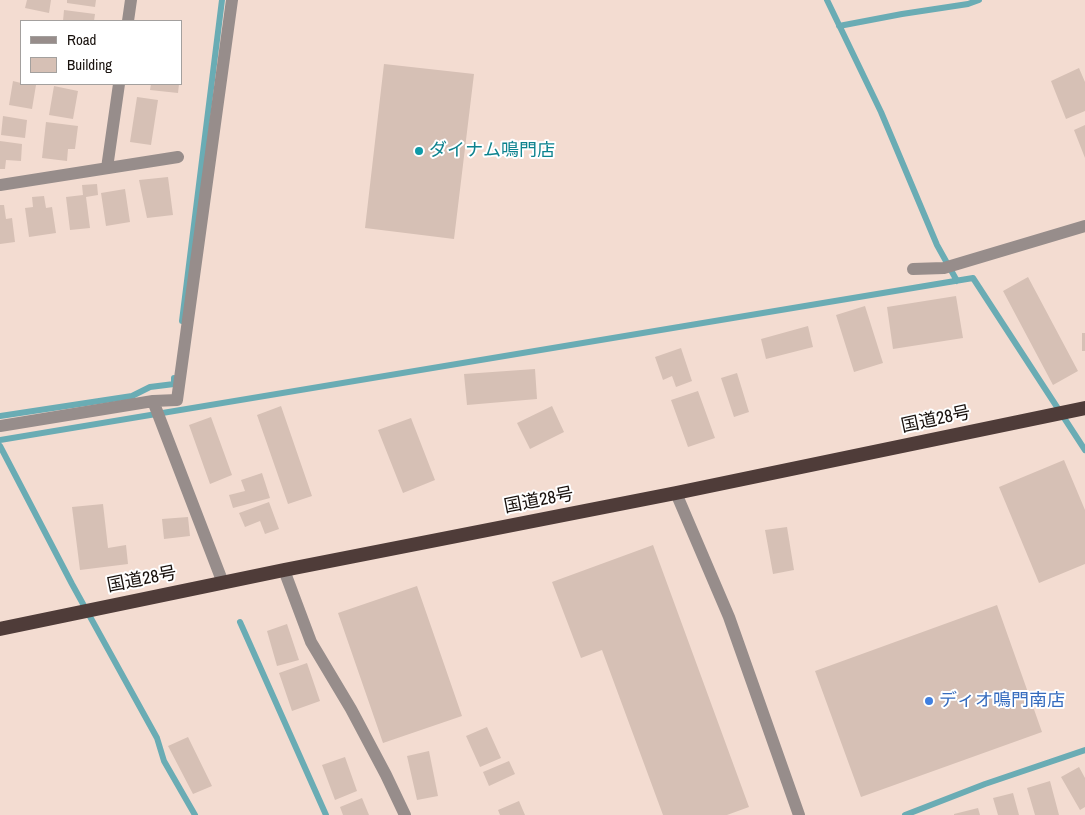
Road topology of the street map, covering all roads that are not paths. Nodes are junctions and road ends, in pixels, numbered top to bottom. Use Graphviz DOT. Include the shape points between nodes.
graph roads {
  1 [pos="131,0"];
  2 [pos="232,0"];
  3 [pos="128,20"];
  4 [pos="119,85"];
  5 [pos="178,157"];
  6 [pos="107,168"];
  7 [pos="0,185"];
  8 [pos="1085,226"];
  9 [pos="912,269"];
  10 [pos="153,401"];
  11 [pos="1085,408"];
  12 [pos="0,426"];
  13 [pos="676,493"];
  14 [pos="284,570"];
  15 [pos="223,583"];
  16 [pos="0,629"];
  17 [pos="405,815"];
  18 [pos="799,815"];
  1 -- 3 [label="street"];
  2 -- 10 [label="street" via="177,400"];
  4 -- 6 [label="street"];
  5 -- 6 [label="street"];
  6 -- 7 [label="street"];
  8 -- 9 [label="street" via="944,268"];
  10 -- 12 [label="street"];
  10 -- 15 [label="street"];
  11 -- 13 [label="highway, 国道28号"];
  13 -- 14 [label="highway, 国道28号"];
  13 -- 18 [label="street" via="729,617"];
  14 -- 15 [label="highway, 国道28号"];
  14 -- 17 [label="street" via="310,642 351,709"];
  15 -- 16 [label="highway, 国道28号"];
}
